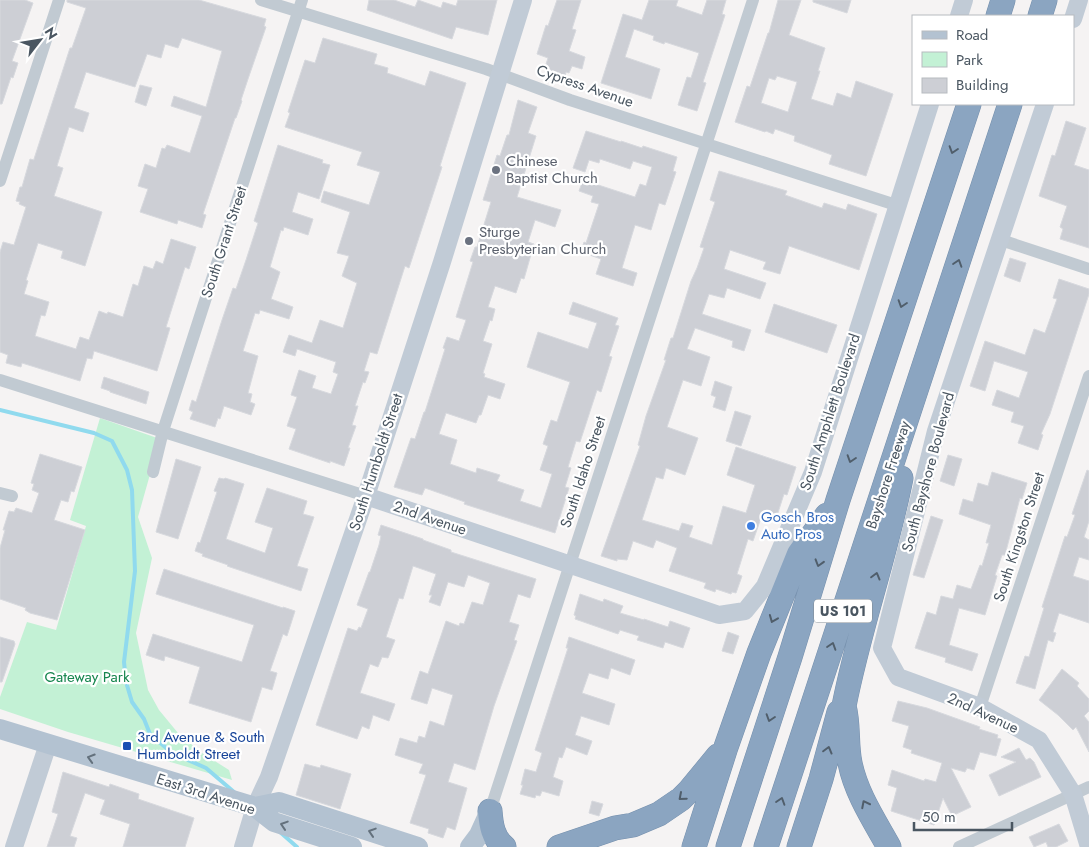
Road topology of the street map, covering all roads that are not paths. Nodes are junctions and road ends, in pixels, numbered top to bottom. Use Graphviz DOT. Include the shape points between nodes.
graph roads {
  1 [pos="59,0"];
  2 [pos="262,0"];
  3 [pos="523,0"];
  4 [pos="753,0"];
  5 [pos="964,0"];
  6 [pos="1003,0"];
  7 [pos="1045,0"];
  8 [pos="1079,0"];
  9 [pos="300,6"];
  10 [pos="959,15"];
  11 [pos="998,15"];
  12 [pos="1040,15"];
  13 [pos="1074,16"];
  14 [pos="499,73"];
  15 [pos="930,105"];
  16 [pos="969,105"];
  17 [pos="1010,105"];
  18 [pos="1045,105"];
  19 [pos="706,144"];
  20 [pos="0,181"];
  21 [pos="896,205"];
  22 [pos="1001,240"];
  23 [pos="1089,269"];
  24 [pos="920,375"];
  25 [pos="1089,376"];
  26 [pos="0,380"];
  27 [pos="163,431"];
  28 [pos="153,472"];
  29 [pos="366,496"];
  30 [pos="838,500"];
  31 [pos="570,565"];
  32 [pos="745,611"];
  33 [pos="882,648"];
  34 [pos="844,706"];
  35 [pos="980,707"];
  36 [pos="0,729"];
  37 [pos="48,744"];
  38 [pos="726,748"];
  39 [pos="1081,791"];
  40 [pos="264,801"];
  41 [pos="490,811"];
  42 [pos="14,847"];
  43 [pos="243,847"];
  44 [pos="352,847"];
  45 [pos="418,847"];
  46 [pos="470,847"];
  47 [pos="504,847"];
  48 [pos="559,847"];
  49 [pos="694,847"];
  50 [pos="728,847"];
  51 [pos="766,847"];
  52 [pos="799,847"];
  53 [pos="889,847"];
  54 [pos="959,847"];
  55 [pos="1089,847"];
  1 -- 20 [label="street"];
  2 -- 9 [label="street, Cypress Avenue"];
  3 -- 14 [label="street, South Humboldt Street"];
  4 -- 19 [label="street, South Idaho Street"];
  5 -- 10 [label="street"];
  6 -- 11 [label="highway"];
  7 -- 12 [label="highway"];
  8 -- 13 [label="street"];
  9 -- 14 [label="street, Cypress Avenue"];
  9 -- 27 [label="street, South Grant Street"];
  14 -- 19 [label="street, Cypress Avenue" via="570,100"];
  14 -- 29 [label="street, South Humboldt Street"];
  15 -- 21 [label="street, South Amphlett Boulevard"];
  16 -- 30 [label="highway, US 101, one-way"];
  24 -- 17 [label="highway, Bayshore Freeway / US 101, one-way"];
  18 -- 22 [label="street, South Bayshore Boulevard"];
  19 -- 21 [label="street, Cypress Avenue"];
  19 -- 31 [label="street, South Idaho Street"];
  21 -- 32 [label="street, South Amphlett Boulevard" via="812,472 765,586"];
  22 -- 23 [label="street"];
  22 -- 33 [label="street, South Bayshore Boulevard" via="936,430"];
  34 -- 24 [label="highway, one-way" via="856,648 893,516"];
  51 -- 24 [label="highway, Bayshore Freeway / US 101, one-way"];
  25 -- 35 [label="street, South Kingston Street"];
  26 -- 27 [label="street, 2nd Avenue"];
  27 -- 28 [label="street, South Grant Street"];
  27 -- 29 [label="street, 2nd Avenue"];
  29 -- 31 [label="street, 2nd Avenue"];
  29 -- 40 [label="street, South Humboldt Street"];
  30 -- 38 [label="highway, one-way" via="799,554 759,653"];
  30 -- 50 [label="highway, US 101, one-way"];
  31 -- 32 [label="street, 2nd Avenue" via="719,615"];
  31 -- 41 [label="street, South Idaho Street"];
  33 -- 35 [label="street, 2nd Avenue" via="898,677"];
  52 -- 34 [label="highway, one-way" via="839,713"];
  53 -- 34 [label="highway, one-way" via="854,779 847,748"];
  35 -- 39 [label="street, 2nd Avenue" via="1039,740"];
  36 -- 37 [label="main road, East 3rd Avenue"];
  40 -- 37 [label="main road, East 3rd Avenue, one-way" via="197,789"];
  37 -- 42 [label="street"];
  38 -- 48 [label="highway, one-way" via="690,790 659,814"];
  38 -- 49 [label="highway"];
  39 -- 54 [label="street"];
  39 -- 55 [label="street, 2nd Avenue"];
  40 -- 43 [label="street, South Humboldt Street" via="248,830"];
  44 -- 40 [label="main road, East 3rd Avenue, one-way" via="274,822"];
  45 -- 40 [label="main road, one-way" via="279,802"];
  41 -- 46 [label="main road"];
  41 -- 47 [label="highway" via="494,834"];
}
